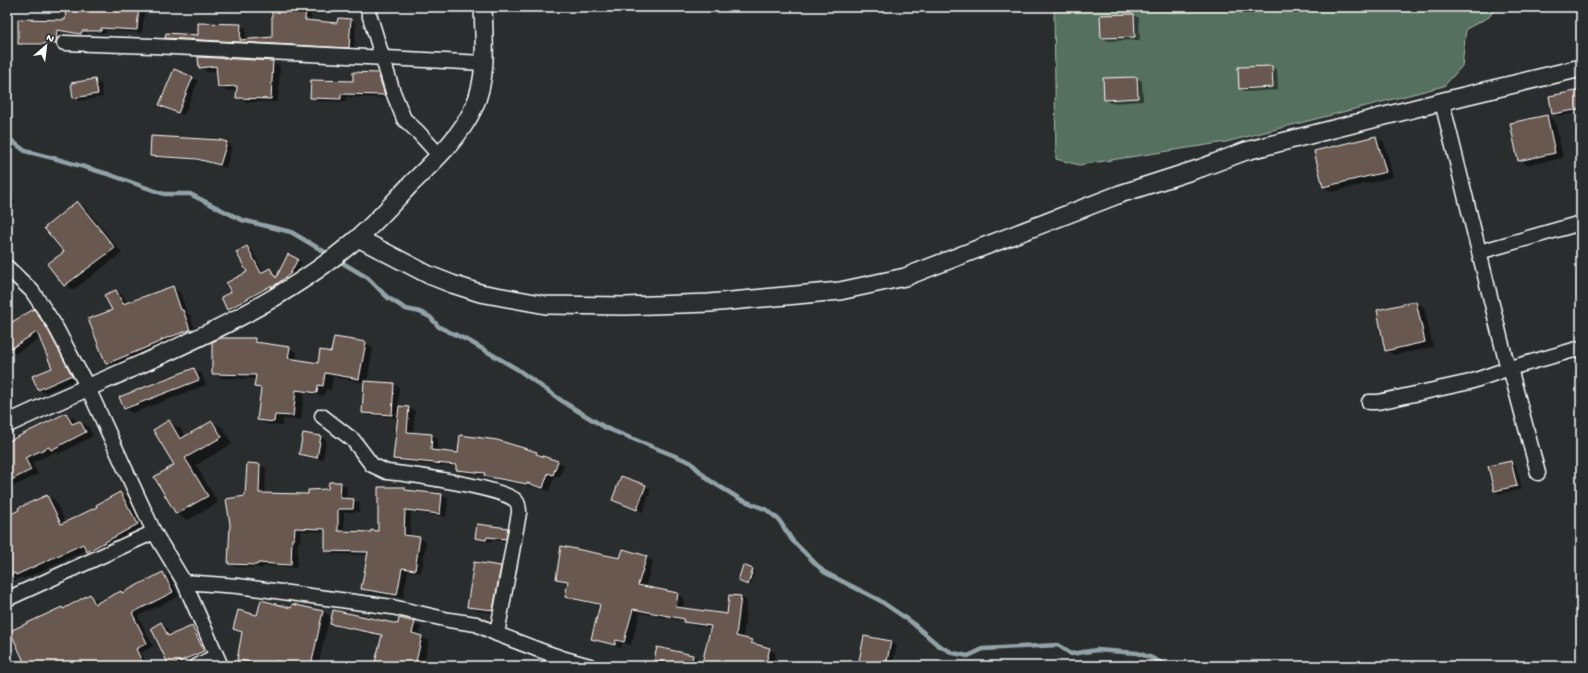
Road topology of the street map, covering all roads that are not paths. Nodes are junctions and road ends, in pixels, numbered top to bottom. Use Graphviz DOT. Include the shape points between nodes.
graph roads {
  1 [pos="367,7"];
  2 [pos="483,7"];
  3 [pos="64,43"];
  4 [pos="384,59"];
  5 [pos="484,63"];
  6 [pos="1581,68"];
  7 [pos="1442,102"];
  8 [pos="439,155"];
  9 [pos="1581,224"];
  10 [pos="358,238"];
  11 [pos="1479,252"];
  12 [pos="7,267"];
  13 [pos="1581,348"];
  14 [pos="1509,369"];
  15 [pos="88,388"];
  16 [pos="1369,402"];
  17 [pos="322,416"];
  18 [pos="7,424"];
  19 [pos="1538,473"];
  20 [pos="154,532"];
  21 [pos="184,582"];
  22 [pos="7,599"];
  23 [pos="497,634"];
  24 [pos="218,661"];
  25 [pos="197,666"];
  26 [pos="590,666"];
  1 -- 4 [label="street"];
  2 -- 5 [label="street"];
  3 -- 4 [label="street"];
  4 -- 5 [label="street"];
  4 -- 8 [label="street" via="392,92 404,119"];
  5 -- 8 [label="street" via="481,86 474,108 462,130"];
  6 -- 7 [label="street"];
  7 -- 10 [label="street" via="1246,151 1120,194 905,277 840,291 709,303 546,305 480,293 452,284 429,275"];
  7 -- 11 [label="street"];
  8 -- 10 [label="street"];
  9 -- 11 [label="street"];
  10 -- 15 [label="street" via="289,288 258,306 155,358"];
  11 -- 14 [label="street"];
  12 -- 15 [label="street" via="32,291 54,324"];
  13 -- 14 [label="street"];
  14 -- 16 [label="street" via="1470,382"];
  14 -- 19 [label="street"];
  15 -- 18 [label="street"];
  15 -- 20 [label="street"];
  17 -- 23 [label="street" via="353,440 372,465 380,469 507,495 516,501 520,513"];
  20 -- 21 [label="street"];
  20 -- 22 [label="street"];
  21 -- 23 [label="street" via="238,586 392,607 476,624"];
  21 -- 24 [label="street"];
  23 -- 26 [label="street"];
  24 -- 25 [label="street"];
}
